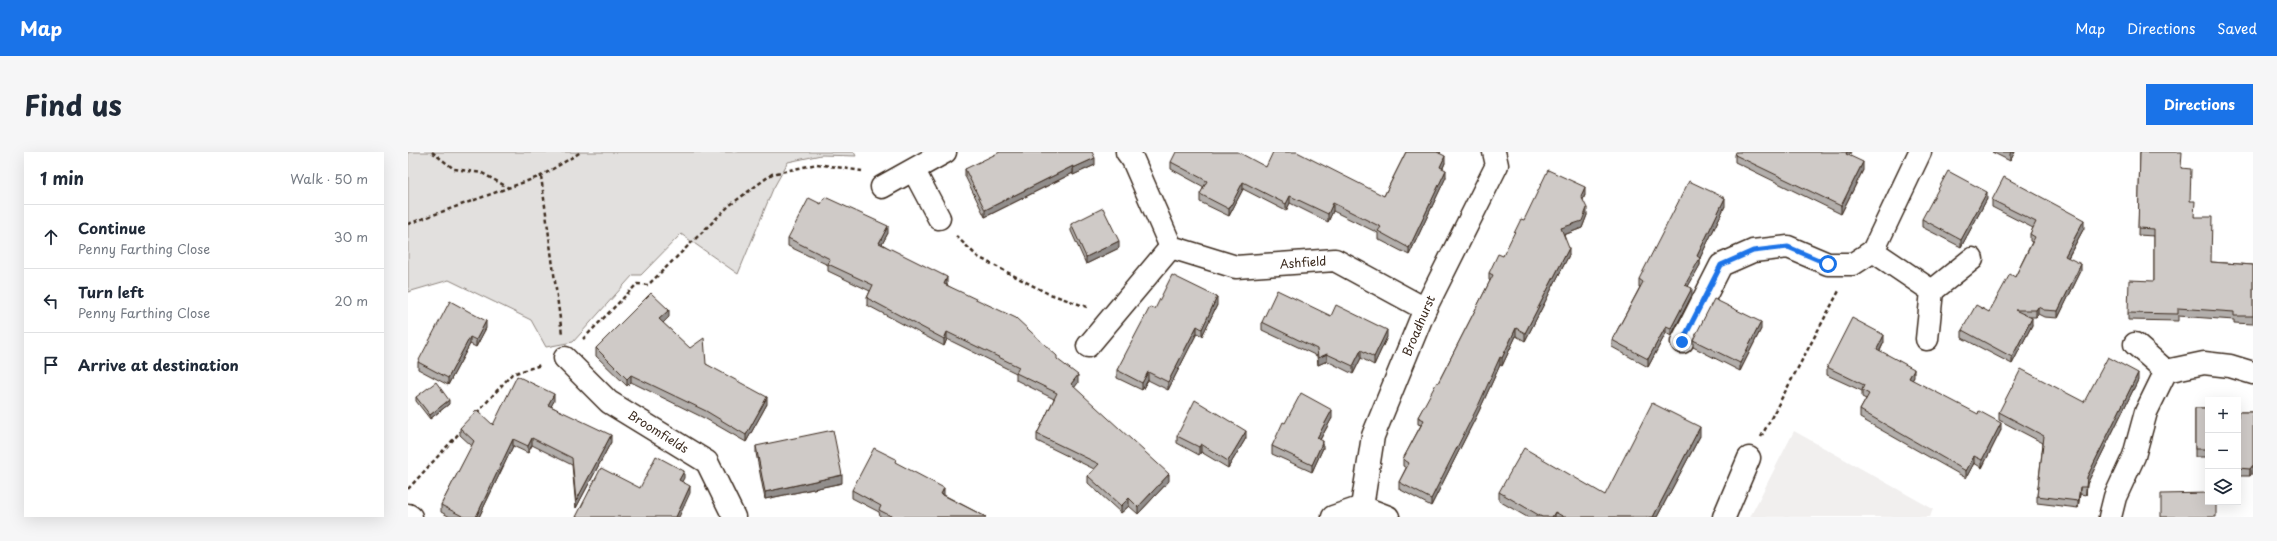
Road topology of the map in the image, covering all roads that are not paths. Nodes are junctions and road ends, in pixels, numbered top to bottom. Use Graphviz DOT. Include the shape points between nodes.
graph roads {
  1 [pos="945,152"];
  2 [pos="1127,152"];
  3 [pos="1494,152"];
  4 [pos="1920,152"];
  5 [pos="914,170"];
  6 [pos="882,187"];
  7 [pos="939,218"];
  8 [pos="1171,247"];
  9 [pos="1873,251"];
  10 [pos="1972,259"];
  11 [pos="1932,291"];
  12 [pos="1425,309"];
  13 [pos="1927,339"];
  14 [pos="1682,342"];
  15 [pos="2135,344"];
  16 [pos="1088,346"];
  17 [pos="565,358"];
  18 [pos="2166,371"];
  19 [pos="2253,373"];
  20 [pos="1749,458"];
  21 [pos="1362,507"];
  22 [pos="408,516"];
  23 [pos="411,517"];
  24 [pos="734,517"];
  25 [pos="1333,517"];
  26 [pos="1388,517"];
  27 [pos="1724,517"];
  28 [pos="2110,517"];
  1 -- 5 [label="street"];
  2 -- 8 [label="street" via="1133,160"];
  3 -- 12 [label="street, Broadhurst" via="1497,165"];
  4 -- 9 [label="street"];
  5 -- 6 [label="street"];
  5 -- 7 [label="street"];
  8 -- 12 [label="street, Ashfield" via="1236,267 1334,260"];
  8 -- 16 [label="street"];
  9 -- 11 [label="street"];
  9 -- 14 [label="street" via="1853,264 1828,264 1788,247 1753,251 1721,265"];
  10 -- 11 [label="street"];
  11 -- 13 [label="street"];
  12 -- 21 [label="street, Broadhurst" via="1373,436"];
  15 -- 18 [label="street"];
  17 -- 24 [label="street, Broomfields" via="609,402 707,462"];
  18 -- 19 [label="street" via="2204,363 2230,366"];
  18 -- 28 [label="street" via="2146,412 2134,456 2115,497"];
  20 -- 27 [label="street"];
  21 -- 25 [label="street"];
  21 -- 26 [label="street"];
  22 -- 23 [label="street"];
}
